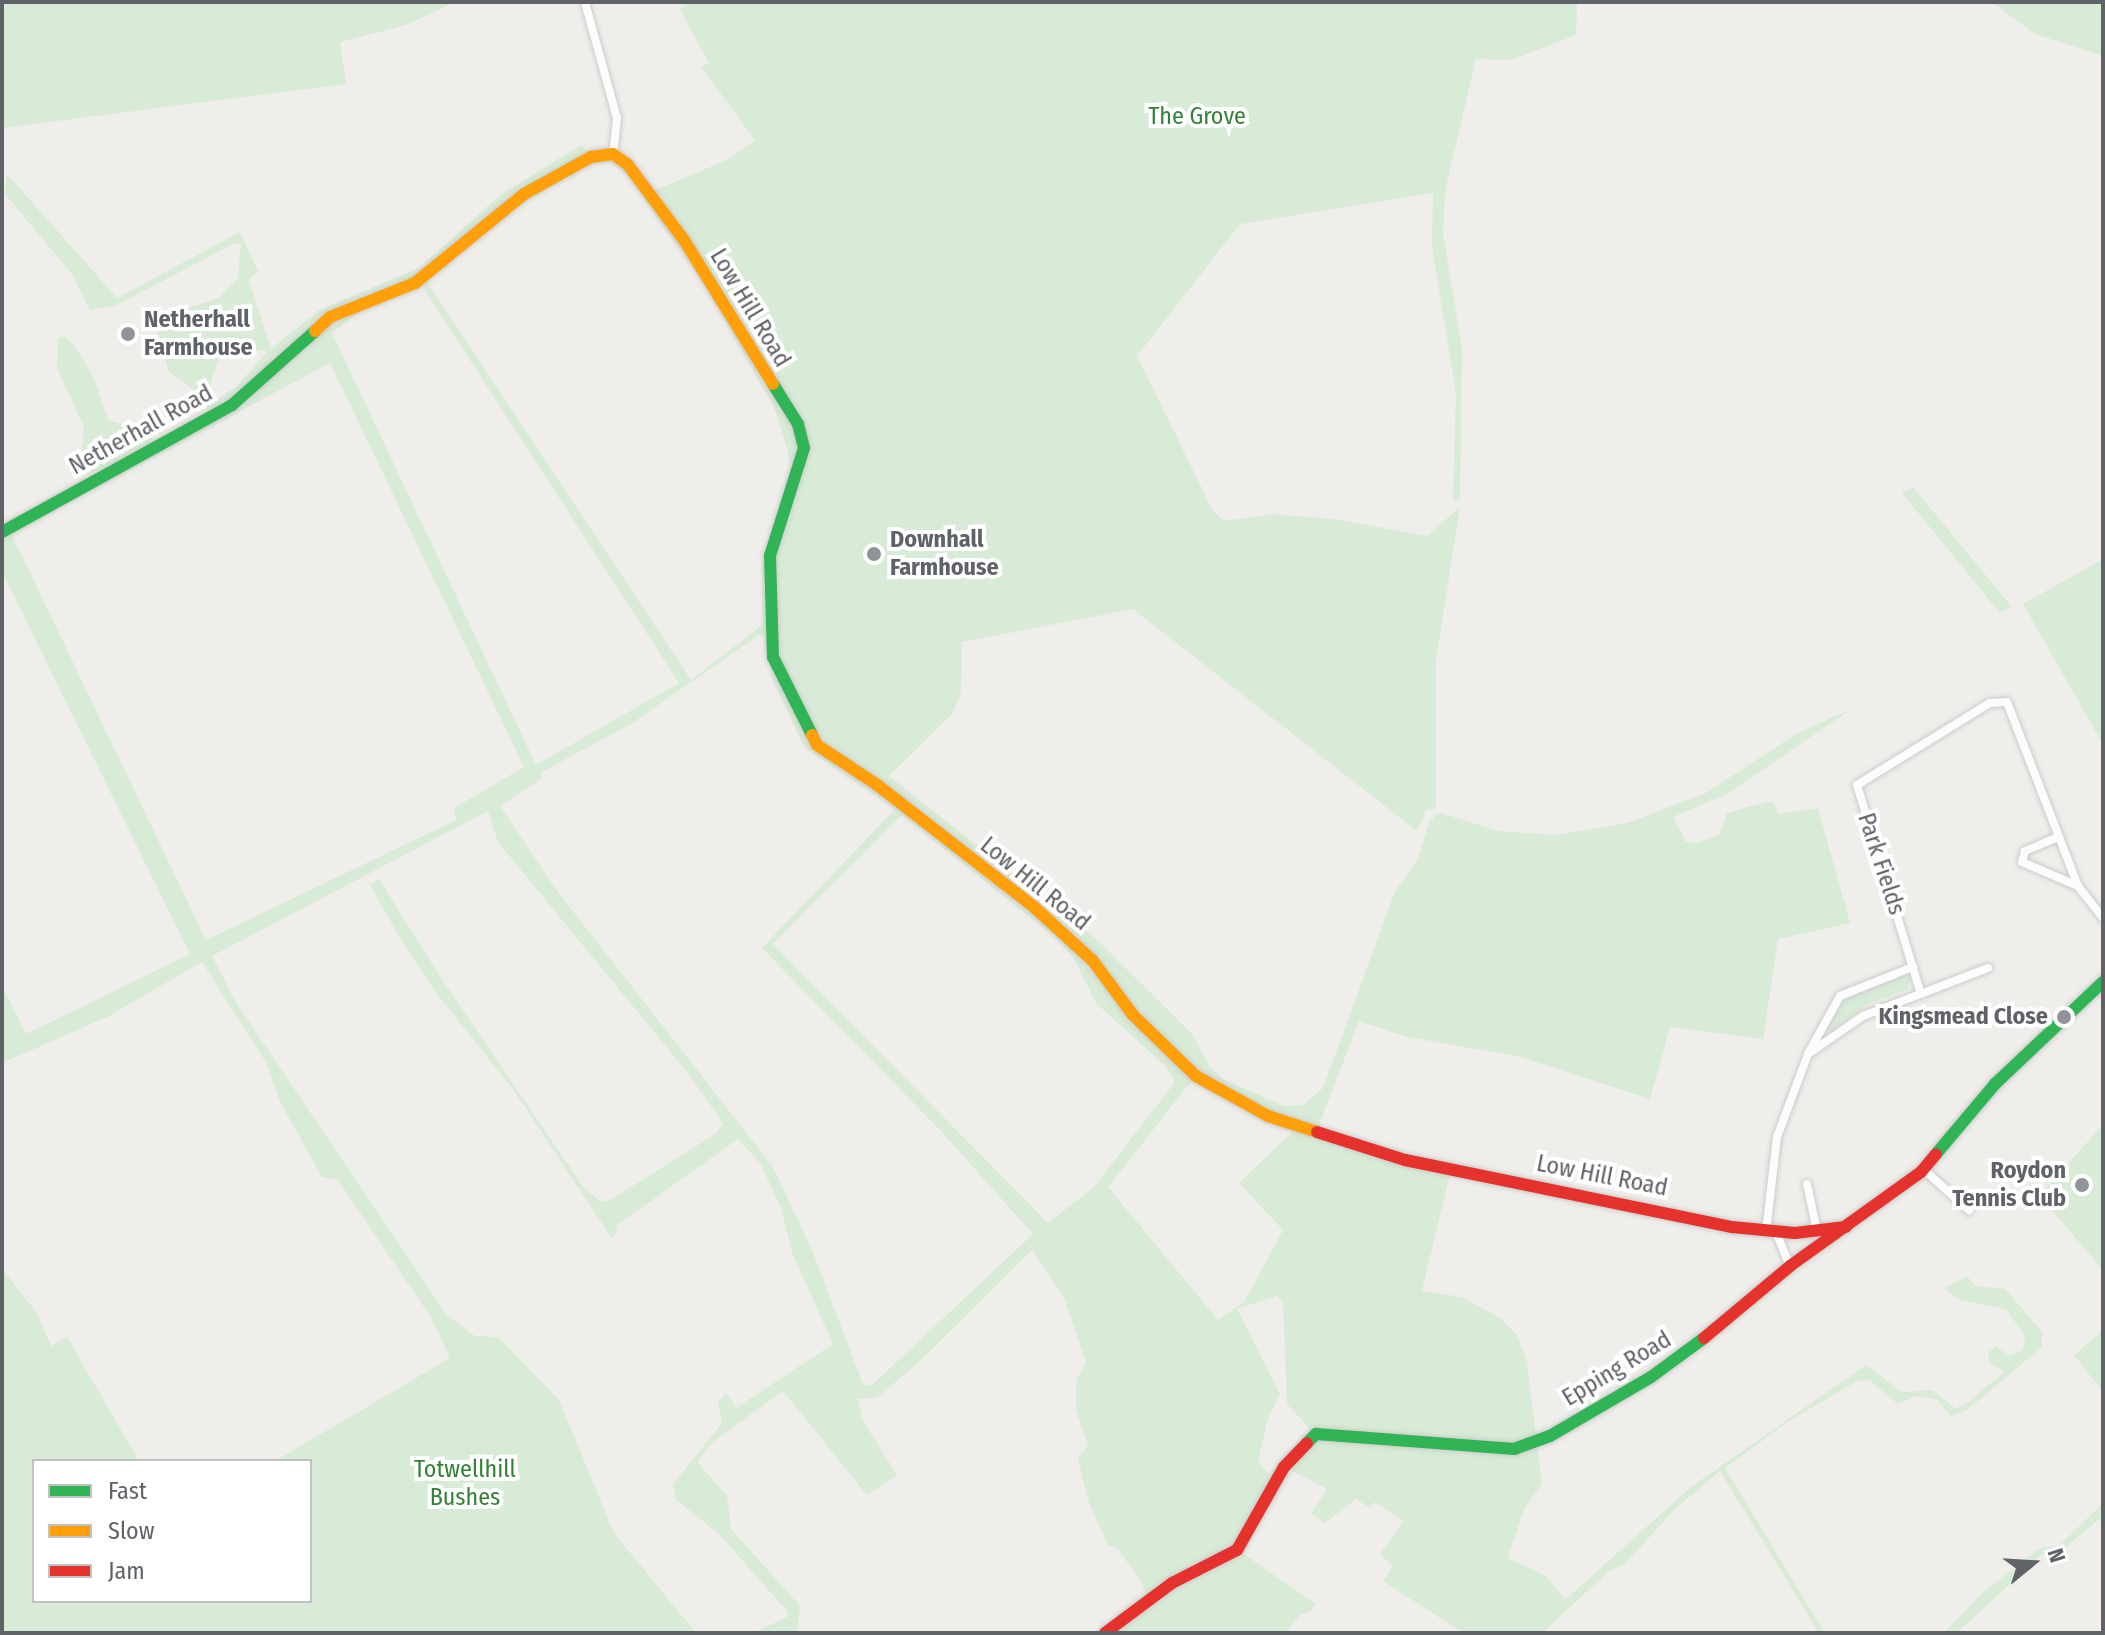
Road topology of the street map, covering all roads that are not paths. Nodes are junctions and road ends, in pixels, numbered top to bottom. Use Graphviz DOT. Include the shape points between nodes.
graph roads {
  1 [pos="585,2"];
  2 [pos="613,154"];
  3 [pos="2,532"];
  4 [pos="2058,837"];
  5 [pos="2078,886"];
  6 [pos="2103,918"];
  7 [pos="1913,967"];
  8 [pos="1988,968"];
  9 [pos="2103,982"];
  10 [pos="1920,991"];
  11 [pos="1820,1026"];
  12 [pos="1835,1038"];
  13 [pos="1808,1054"];
  14 [pos="1923,1169"];
  15 [pos="1807,1184"];
  16 [pos="1969,1210"];
  17 [pos="1846,1227"];
  18 [pos="1817,1231"];
  19 [pos="1771,1232"];
  20 [pos="1790,1266"];
  21 [pos="1105,1633"];
  1 -- 2 [label="street" via="617,118"];
  2 -- 3 [label="street, Netherhall Road" via="591,157 524,194 415,283 330,317 232,405"];
  2 -- 19 [label="street, Low Hill Road" via="628,165 684,240 798,424 804,448 770,556 768,609 773,657 817,745 876,784 1035,908 1093,961 1133,1015 1186,1067 1248,1107 1405,1160"];
  4 -- 5 [label="street"];
  4 -- 5 [label="street" via="2025,851 2022,862"];
  4 -- 7 [label="street, Park Fields" via="2002,699 1857,785"];
  5 -- 6 [label="street"];
  7 -- 10 [label="street, Park Fields"];
  7 -- 11 [label="street" via="1848,990"];
  8 -- 10 [label="street"];
  9 -- 14 [label="street, Epping Road" via="1989,1090"];
  10 -- 12 [label="street" via="1863,1016"];
  11 -- 12 [label="street"];
  11 -- 13 [label="street"];
  12 -- 13 [label="street"];
  13 -- 19 [label="street" via="1777,1137"];
  14 -- 16 [label="street"];
  14 -- 17 [label="street, Epping Road"];
  15 -- 18 [label="street"];
  17 -- 18 [label="street, Low Hill Road"];
  17 -- 20 [label="street, Epping Road"];
  18 -- 19 [label="street, Low Hill Road"];
  19 -- 20 [label="street"];
  20 -- 21 [label="street, Epping Road" via="1687,1353 1530,1444 1492,1451 1323,1433 1307,1439 1284,1467 1237,1550 1172,1583"];
}
